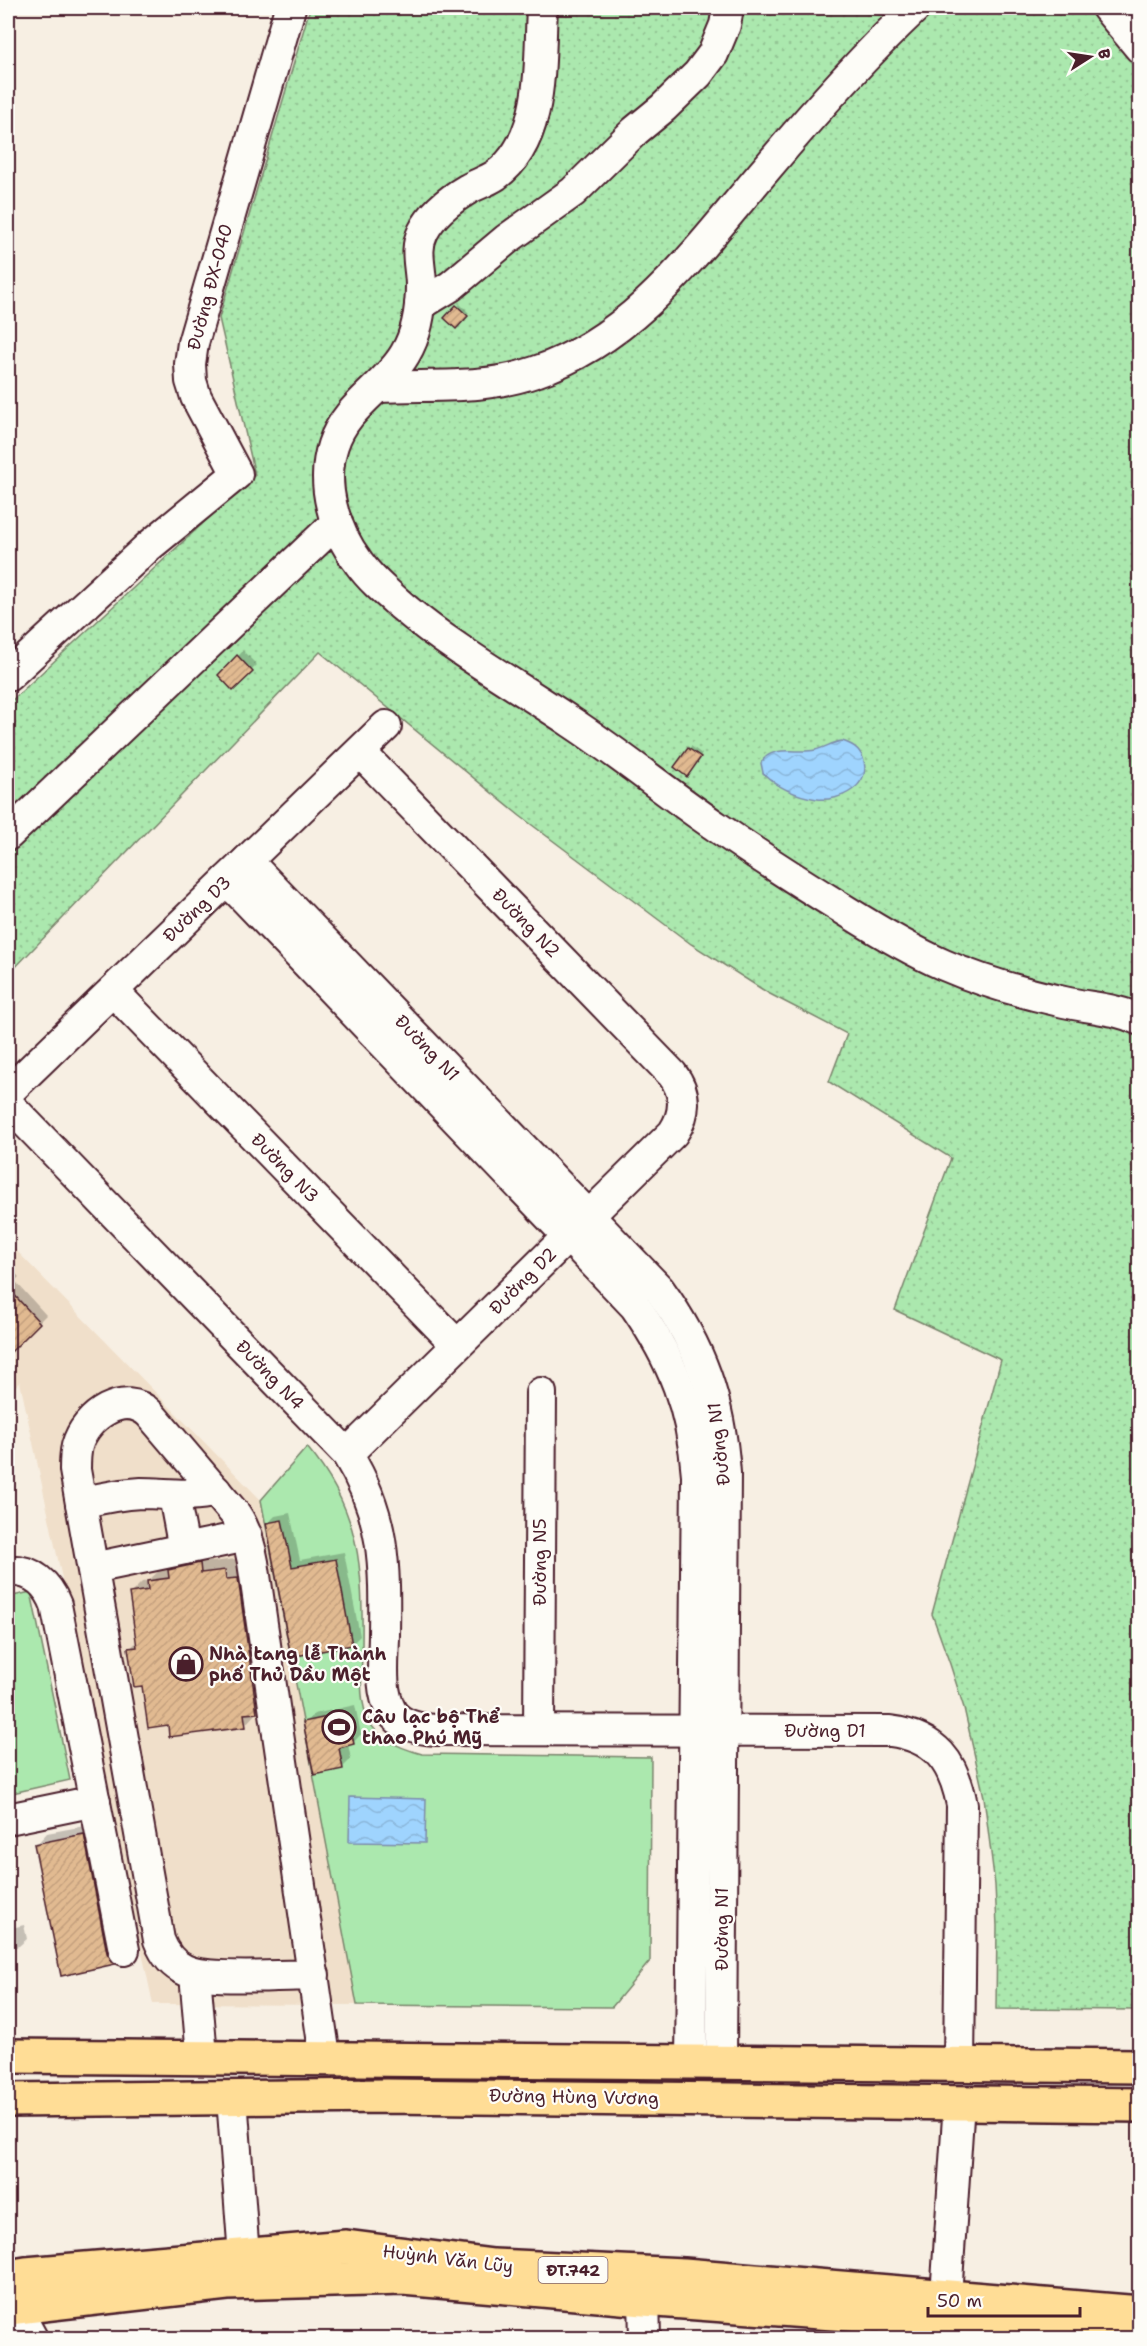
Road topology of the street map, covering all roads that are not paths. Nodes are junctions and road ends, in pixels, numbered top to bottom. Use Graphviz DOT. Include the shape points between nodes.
graph roads {
  1 [pos="290,8"];
  2 [pos="542,8"];
  3 [pos="728,8"];
  4 [pos="915,8"];
  5 [pos="1107,8"];
  6 [pos="1140,48"];
  7 [pos="420,305"];
  8 [pos="378,387"];
  9 [pos="337,522"];
  10 [pos="8,676"];
  11 [pos="386,726"];
  12 [pos="360,752"];
  13 [pos="8,835"];
  14 [pos="237,870"];
  15 [pos="112,991"];
  16 [pos="1140,1020"];
  17 [pos="8,1092"];
  18 [pos="683,1100"];
  19 [pos="8,1104"];
  20 [pos="589,1216"];
  21 [pos="567,1237"];
  22 [pos="457,1345"];
  23 [pos="541,1393"];
  24 [pos="347,1454"];
  25 [pos="216,1491"];
  26 [pos="174,1496"];
  27 [pos="81,1503"];
  28 [pos="247,1536"];
  29 [pos="184,1549"];
  30 [pos="93,1568"];
  31 [pos="8,1571"];
  32 [pos="392,1713"];
  33 [pos="539,1730"];
  34 [pos="709,1731"];
  35 [pos="95,1801"];
  36 [pos="8,1819"];
  37 [pos="124,1950"];
  38 [pos="195,1974"];
  39 [pos="314,1975"];
  40 [pos="8,2056"];
  41 [pos="201,2056"];
  42 [pos="325,2057"];
  43 [pos="706,2063"];
  44 [pos="960,2065"];
  45 [pos="1140,2066"];
  46 [pos="218,2098"];
  47 [pos="8,2100"];
  48 [pos="959,2102"];
  49 [pos="1140,2105"];
  50 [pos="243,2256"];
  51 [pos="9,2295"];
  52 [pos="946,2296"];
  53 [pos="644,2299"];
  54 [pos="1140,2313"];
  55 [pos="1140,2336"];
  56 [pos="32,2338"];
  57 [pos="645,2338"];
  1 -- 10 [label="street, Đường ĐX-040" via="190,364 196,397 237,474 148,547"];
  2 -- 7 [label="street" via="540,73 526,134 506,166 465,190 426,227 418,250"];
  3 -- 7 [label="street" via="720,40 710,59 663,108 573,192 507,238 451,286"];
  4 -- 8 [label="street" via="853,70 671,279 602,340 558,364 506,380"];
  5 -- 6 [label="street"];
  7 -- 8 [label="street" via="405,354"];
  8 -- 9 [label="street" via="352,410 335,439 328,489"];
  9 -- 13 [label="street"];
  9 -- 16 [label="street" via="345,542 370,577 414,616 809,889 881,933 946,966 1028,994 1113,1010"];
  11 -- 12 [label="street, Đường D3"];
  12 -- 14 [label="street, Đường D3"];
  12 -- 18 [label="street, Đường N2" via="672,1074"];
  14 -- 15 [label="street, Đường D3"];
  14 -- 20 [label="street, Đường N1"];
  14 -- 21 [label="street, Đường N1"];
  15 -- 17 [label="street, Đường D3"];
  15 -- 22 [label="street, Đường N3"];
  18 -- 20 [label="street, Đường D2" via="681,1117 673,1133"];
  19 -- 24 [label="street, Đường N4"];
  20 -- 21 [label="street, Đường D2"];
  20 -- 34 [label="street, Đường N1" via="659,1289 676,1313 691,1338 713,1393 725,1473"];
  21 -- 22 [label="street, Đường D2"];
  21 -- 34 [label="street, Đường N1" via="635,1306 665,1353 684,1400 697,1475"];
  22 -- 24 [label="street, Đường D2"];
  23 -- 33 [label="street, Đường N5"];
  24 -- 32 [label="street, Đường N4" via="371,1500 382,1548 384,1677"];
  25 -- 26 [label="street"];
  25 -- 27 [label="street" via="145,1409 130,1403 98,1416 81,1435 75,1458"];
  25 -- 28 [label="street"];
  26 -- 27 [label="street" via="133,1494"];
  26 -- 29 [label="street"];
  27 -- 30 [label="street"];
  28 -- 29 [label="street"];
  28 -- 39 [label="street"];
  29 -- 30 [label="street"];
  30 -- 38 [label="street" via="159,1940 174,1964"];
  31 -- 35 [label="street" via="24,1572 43,1583 56,1605"];
  32 -- 33 [label="street, Đường D1" via="424,1730"];
  33 -- 34 [label="street, Đường D1"];
  34 -- 43 [label="street, Đường N1"];
  34 -- 44 [label="street, Đường D1" via="904,1733 941,1753 956,1777 962,1805"];
  35 -- 36 [label="street"];
  35 -- 37 [label="street"];
  38 -- 39 [label="street"];
  38 -- 41 [label="street"];
  39 -- 42 [label="street"];
  40 -- 41 [label="main road, Đường Hùng Vương"];
  41 -- 42 [label="main road, Đường Hùng Vương"];
  41 -- 46 [label="main road"];
  42 -- 43 [label="main road, Đường Hùng Vương"];
  43 -- 44 [label="main road, Đường Hùng Vương"];
  44 -- 45 [label="main road, Đường Hùng Vương"];
  44 -- 48 [label="main road"];
  46 -- 47 [label="main road, Đường Hùng Vương"];
  46 -- 48 [label="main road, Đường Hùng Vương"];
  46 -- 50 [label="street"];
  48 -- 49 [label="main road, Đường Hùng Vương"];
  48 -- 52 [label="street"];
  50 -- 51 [label="main road, Huỳnh Văn Lũy / ĐT.742" via="26,2274"];
  50 -- 52 [label="main road, Huỳnh Văn Lũy / ĐT.742" via="346,2247 493,2266 684,2275"];
  51 -- 53 [label="main road, Huỳnh Văn Lũy / ĐT.742" via="403,2278"];
  51 -- 56 [label="street"];
  52 -- 54 [label="main road, Huỳnh Văn Lũy / ĐT.742"];
  53 -- 55 [label="main road, Huỳnh Văn Lũy / ĐT.742"];
  53 -- 57 [label="street"];
}
